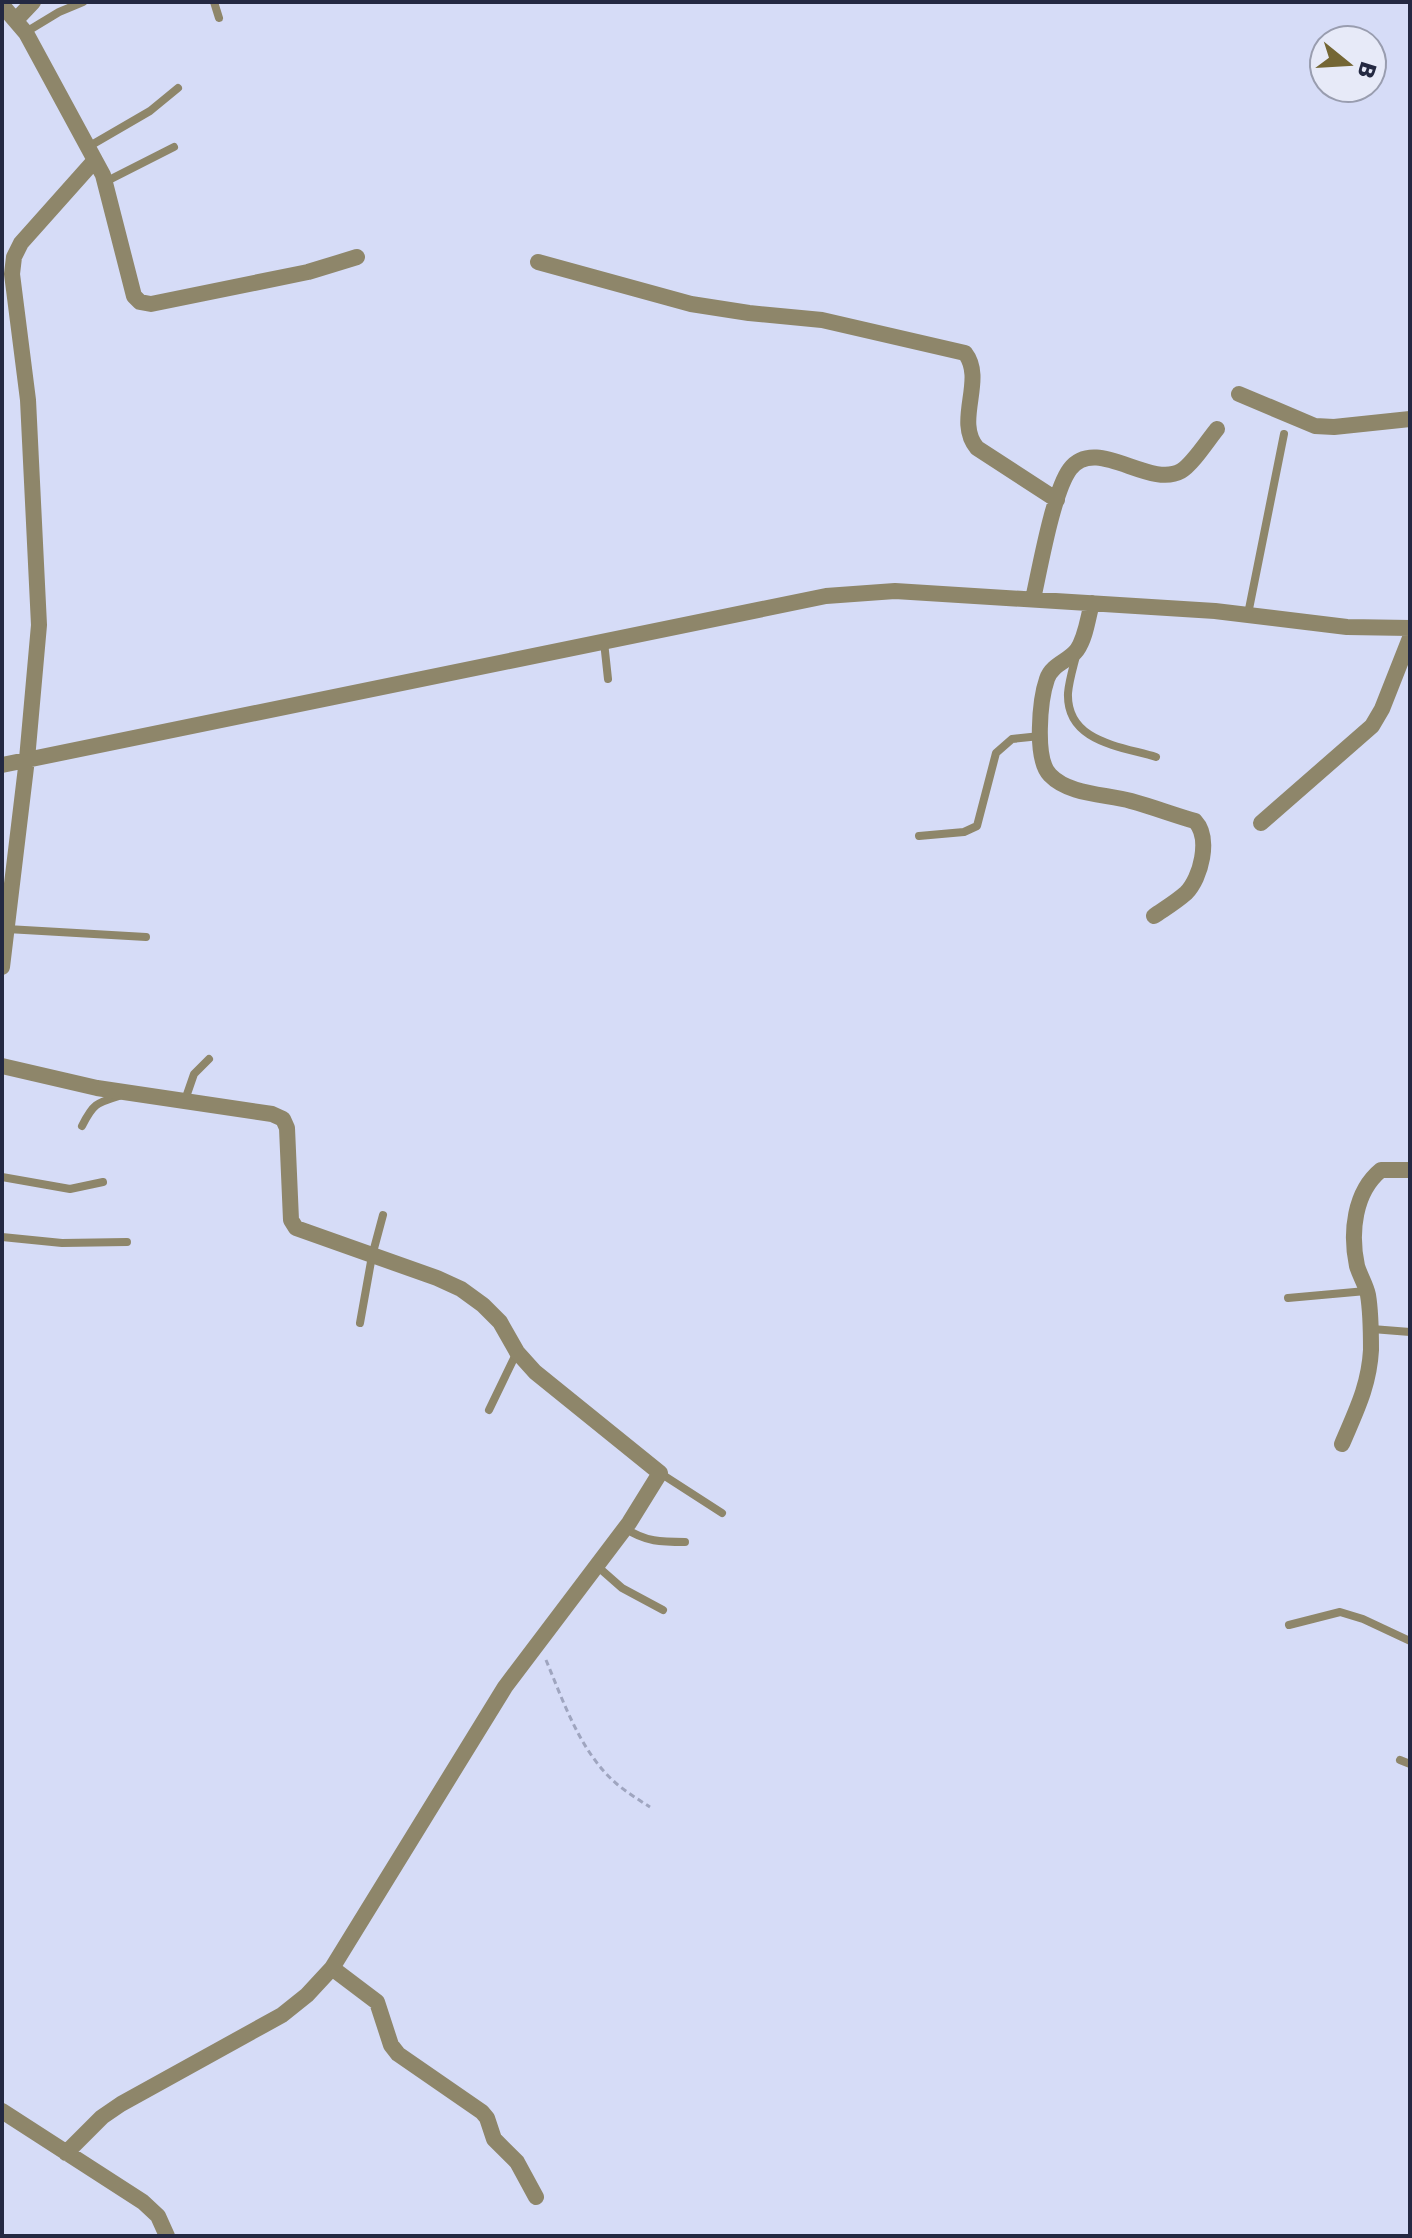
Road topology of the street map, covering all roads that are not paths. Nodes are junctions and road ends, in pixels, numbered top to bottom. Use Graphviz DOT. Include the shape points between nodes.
graph roads {
  1 [pos="33,2"];
  2 [pos="83,2"];
  3 [pos="214,2"];
  4 [pos="2,5"];
  5 [pos="219,18"];
  6 [pos="21,26"];
  7 [pos="178,88"];
  8 [pos="174,147"];
  9 [pos="91,154"];
  10 [pos="105,182"];
  11 [pos="357,257"];
  12 [pos="538,262"];
  13 [pos="1239,394"];
  14 [pos="1410,419"];
  15 [pos="1217,429"];
  16 [pos="1284,434"];
  17 [pos="1057,500"];
  18 [pos="1033,599"];
  19 [pos="1092,603"];
  20 [pos="1248,614"];
  21 [pos="1410,628"];
  22 [pos="1410,638"];
  23 [pos="604,641"];
  24 [pos="1076,651"];
  25 [pos="608,679"];
  26 [pos="1041,736"];
  27 [pos="1156,757"];
  28 [pos="27,759"];
  29 [pos="2,765"];
  30 [pos="1261,823"];
  31 [pos="919,836"];
  32 [pos="1154,916"];
  33 [pos="7,929"];
  34 [pos="146,937"];
  35 [pos="2,967"];
  36 [pos="209,1059"];
  37 [pos="2,1066"];
  38 [pos="127,1093"];
  39 [pos="185,1101"];
  40 [pos="82,1126"];
  41 [pos="1410,1170"];
  42 [pos="2,1177"];
  43 [pos="103,1182"];
  44 [pos="383,1215"];
  45 [pos="2,1237"];
  46 [pos="127,1242"];
  47 [pos="372,1256"];
  48 [pos="1367,1291"];
  49 [pos="1288,1298"];
  50 [pos="360,1323"];
  51 [pos="1371,1329"];
  52 [pos="1410,1332"];
  53 [pos="517,1352"];
  54 [pos="489,1410"];
  55 [pos="1342,1444"];
  56 [pos="660,1473"];
  57 [pos="722,1513"];
  58 [pos="625,1528"];
  59 [pos="685,1542"];
  60 [pos="596,1566"];
  61 [pos="663,1610"];
  62 [pos="1289,1625"];
  63 [pos="1410,1641"];
  64 [pos="1400,1760"];
  65 [pos="1410,1764"];
  66 [pos="332,1968"];
  67 [pos="2,2111"];
  68 [pos="66,2153"];
  69 [pos="536,2197"];
  70 [pos="167,2236"];
  1 -- 6 [label="street"];
  2 -- 6 [label="lane"];
  3 -- 5 [label="lane"];
  4 -- 6 [label="street"];
  6 -- 9 [label="street"];
  7 -- 9 [label="lane"];
  8 -- 10 [label="lane"];
  9 -- 10 [label="street"];
  9 -- 28 [label="street" via="21,243 12,274 28,400 39,625"];
  10 -- 11 [label="street" via="134,296 140,302 294,275"];
  12 -- 17 [label="street" via="691,304 822,320 965,353 972,370 970,440"];
  13 -- 14 [label="street" via="1315,426"];
  15 -- 17 [label="street" via="1185,470 1174,474 1087,458 1073,465"];
  16 -- 20 [label="lane"];
  17 -- 18 [label="street"];
  18 -- 19 [label="street"];
  18 -- 23 [label="street" via="860,592"];
  19 -- 20 [label="street"];
  19 -- 24 [label="street"];
  20 -- 21 [label="street" via="1347,627"];
  22 -- 30 [label="street" via="1372,726"];
  23 -- 25 [label="lane"];
  23 -- 28 [label="street"];
  24 -- 26 [label="street" via="1048,676"];
  24 -- 27 [label="lane" via="1068,693 1075,724 1093,738"];
  26 -- 31 [label="lane" via="1012,739 996,753 977,826"];
  26 -- 32 [label="street" via="1046,772 1055,780 1195,821 1201,828 1197,876 1188,892"];
  28 -- 29 [label="street"];
  28 -- 33 [label="street"];
  33 -- 34 [label="lane"];
  33 -- 35 [label="street"];
  36 -- 39 [label="lane" via="194,1074"];
  37 -- 38 [label="street"];
  38 -- 39 [label="street"];
  38 -- 40 [label="lane" via="98,1102"];
  39 -- 47 [label="street" via="283,1119 291,1220 296,1228"];
  41 -- 48 [label="street" via="1381,1170 1361,1190 1355,1223 1357,1266"];
  42 -- 43 [label="lane" via="70,1189"];
  44 -- 47 [label="lane"];
  45 -- 46 [label="lane"];
  47 -- 50 [label="lane"];
  47 -- 53 [label="street" via="461,1289 500,1322"];
  48 -- 49 [label="lane"];
  48 -- 51 [label="street"];
  51 -- 52 [label="lane"];
  51 -- 55 [label="street" via="1365,1392"];
  53 -- 54 [label="lane"];
  53 -- 56 [label="street"];
  56 -- 57 [label="lane"];
  56 -- 58 [label="street"];
  58 -- 59 [label="lane" via="651,1541"];
  58 -- 60 [label="street"];
  60 -- 61 [label="lane" via="622,1588"];
  60 -- 66 [label="street" via="505,1687"];
  62 -- 63 [label="lane" via="1340,1612"];
  64 -- 65 [label="lane"];
  66 -- 68 [label="street" via="282,2015 121,2104"];
  66 -- 69 [label="street" via="377,2002 398,2054 482,2112 494,2139 517,2162"];
  67 -- 68 [label="street"];
  68 -- 70 [label="street" via="143,2202 158,2216"];
}
